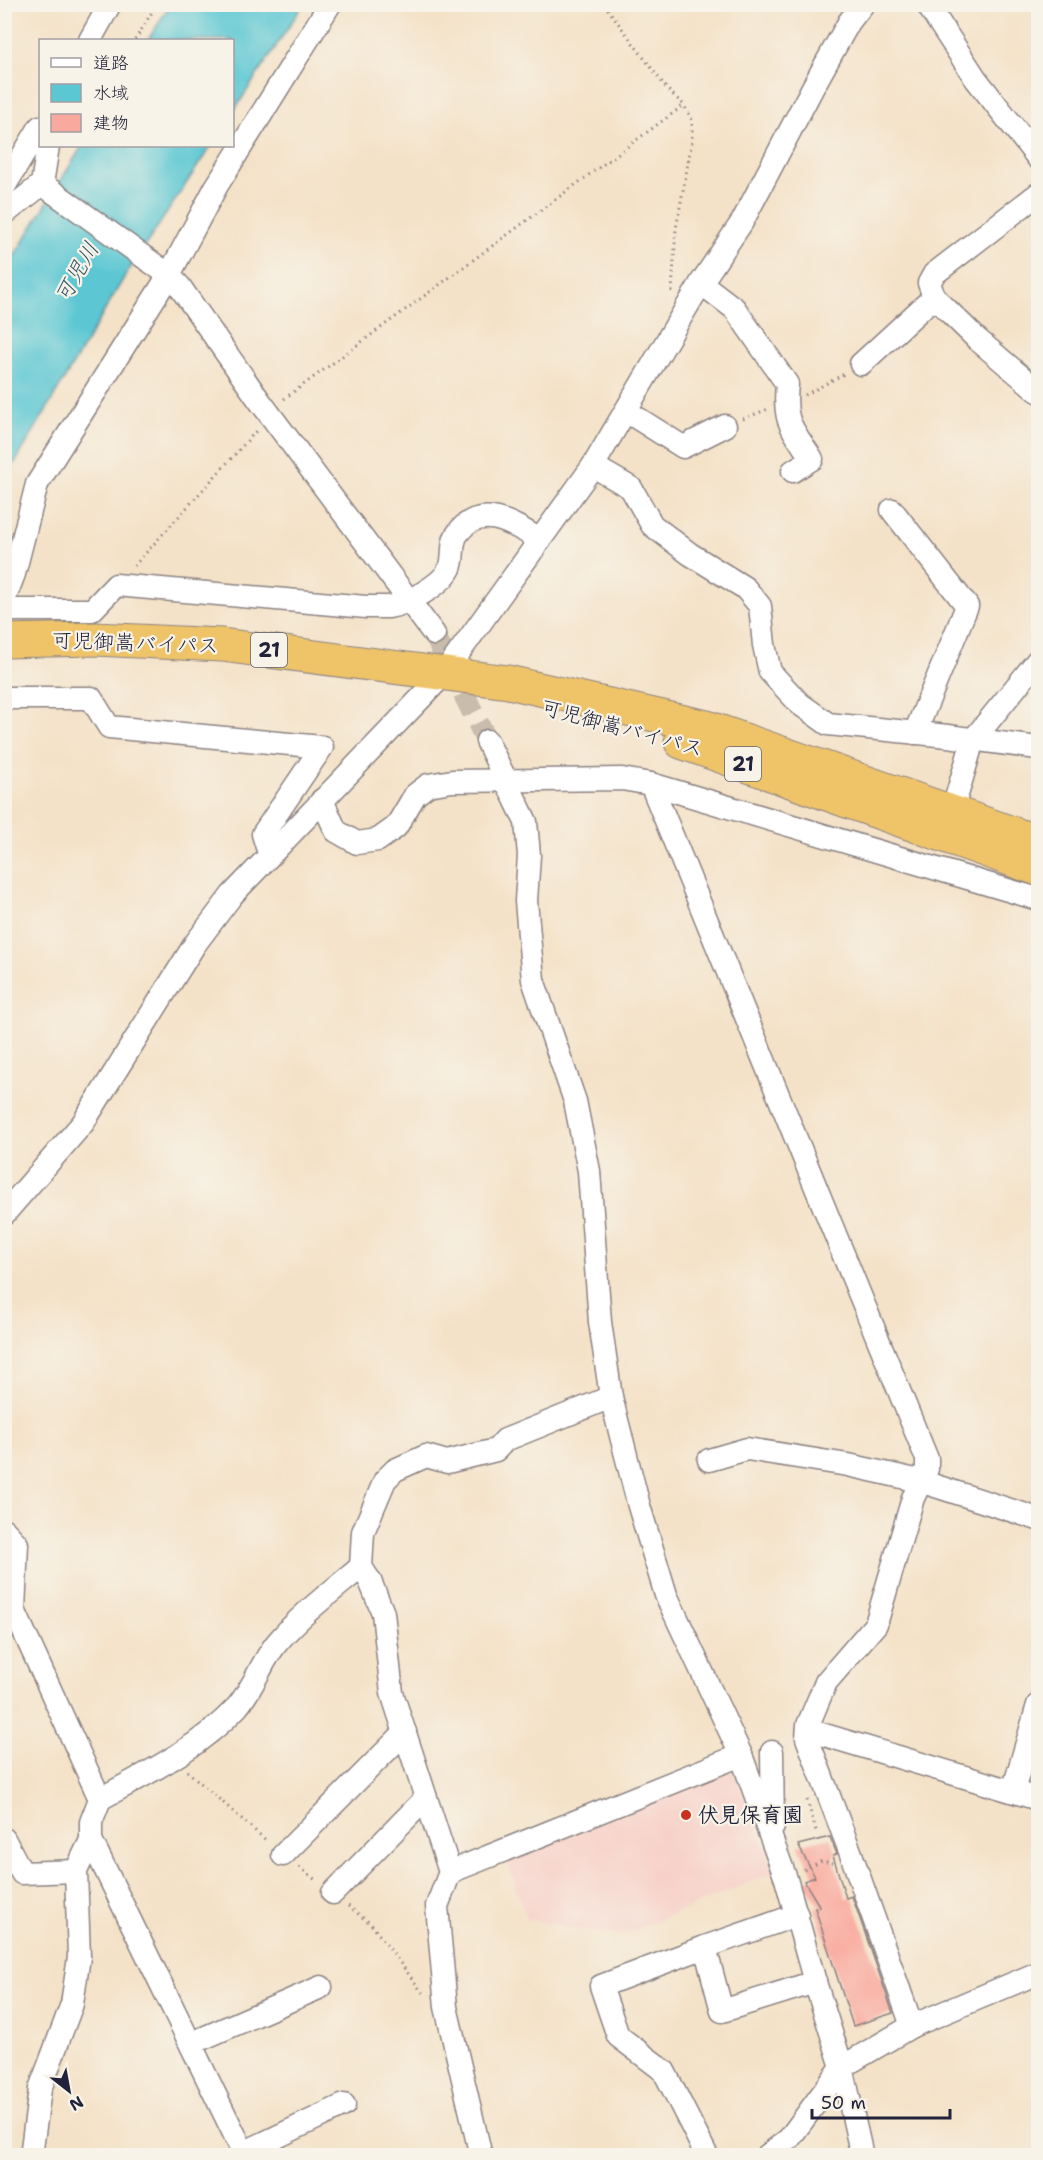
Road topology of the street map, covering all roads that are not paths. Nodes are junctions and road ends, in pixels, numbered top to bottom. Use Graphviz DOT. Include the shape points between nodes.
graph roads {
  1 [pos="110,4"];
  2 [pos="330,4"];
  3 [pos="863,4"];
  4 [pos="927,4"];
  5 [pos="91,39"];
  6 [pos="39,129"];
  7 [pos="48,147"];
  8 [pos="1038,158"];
  9 [pos="42,184"];
  10 [pos="4,187"];
  11 [pos="1038,194"];
  12 [pos="4,214"];
  13 [pos="160,269"];
  14 [pos="701,283"];
  15 [pos="933,297"];
  16 [pos="861,363"];
  17 [pos="1038,391"];
  18 [pos="626,411"];
  19 [pos="725,426"];
  20 [pos="593,466"];
  21 [pos="793,471"];
  22 [pos="892,510"];
  23 [pos="540,540"];
  24 [pos="4,600"];
  25 [pos="409,601"];
  26 [pos="4,610"];
  27 [pos="434,634"];
  28 [pos="4,641"];
  29 [pos="1038,660"];
  30 [pos="443,675"];
  31 [pos="4,698"];
  32 [pos="915,733"];
  33 [pos="973,740"];
  34 [pos="487,741"];
  35 [pos="1038,748"];
  36 [pos="506,780"];
  37 [pos="651,784"];
  38 [pos="322,800"];
  39 [pos="952,812"];
  40 [pos="1038,842"];
  41 [pos="272,852"];
  42 [pos="1038,868"];
  43 [pos="1038,899"];
  44 [pos="4,1214"];
  45 [pos="611,1397"];
  46 [pos="709,1460"];
  47 [pos="920,1482"];
  48 [pos="1038,1519"];
  49 [pos="4,1530"];
  50 [pos="361,1567"];
  51 [pos="1038,1705"];
  52 [pos="808,1730"];
  53 [pos="405,1732"];
  54 [pos="772,1752"];
  55 [pos="741,1755"];
  56 [pos="1012,1791"];
  57 [pos="426,1798"];
  58 [pos="100,1799"];
  59 [pos="1038,1799"];
  60 [pos="4,1839"];
  61 [pos="91,1840"];
  62 [pos="773,1843"];
  63 [pos="283,1855"];
  64 [pos="76,1871"];
  65 [pos="450,1872"];
  66 [pos="333,1893"];
  67 [pos="797,1915"];
  68 [pos="705,1947"];
  69 [pos="1038,1972"];
  70 [pos="815,1982"];
  71 [pos="321,1987"];
  72 [pos="912,2026"];
  73 [pos="192,2043"];
  74 [pos="842,2067"];
  75 [pos="344,2105"];
  76 [pos="244,2154"];
  77 [pos="31,2156"];
  78 [pos="481,2156"];
  79 [pos="707,2156"];
  80 [pos="767,2156"];
  81 [pos="862,2156"];
  1 -- 5 [label="street"];
  2 -- 13 [label="street"];
  3 -- 14 [label="street" via="849,22 742,222"];
  4 -- 8 [label="street" via="976,80"];
  6 -- 10 [label="street"];
  7 -- 9 [label="street"];
  9 -- 12 [label="street"];
  9 -- 13 [label="street"];
  11 -- 15 [label="street" via="934,274 929,283"];
  13 -- 24 [label="street" via="37,484"];
  13 -- 25 [label="street" via="180,287"];
  14 -- 18 [label="street"];
  14 -- 21 [label="street" via="735,309 788,384 787,421 812,459"];
  15 -- 16 [label="street"];
  15 -- 17 [label="street"];
  18 -- 19 [label="street" via="683,447"];
  18 -- 20 [label="street"];
  20 -- 23 [label="street"];
  20 -- 32 [label="street" via="631,488 652,525 745,588 760,606 770,672 800,704 828,724"];
  22 -- 32 [label="street" via="967,606"];
  23 -- 25 [label="street" via="513,523 490,517 474,519 458,533 451,567 442,579"];
  23 -- 30 [label="street"];
  25 -- 26 [label="street" via="390,607 366,607 116,585 92,610"];
  25 -- 27 [label="street"];
  28 -- 30 [label="highway, 可児御嵩バイパス / 21" via="95,639 222,645"];
  29 -- 33 [label="street"];
  30 -- 38 [label="street"];
  30 -- 39 [label="highway, 可児御嵩バイパス / 21" via="508,682 707,727"];
  30 -- 42 [label="highway, 可児御嵩バイパス / 21" via="504,697 668,737"];
  31 -- 41 [label="street" via="91,698 109,727 322,747 263,834"];
  32 -- 33 [label="street"];
  33 -- 35 [label="street"];
  33 -- 39 [label="street"];
  34 -- 36 [label="street"];
  36 -- 37 [label="street" via="622,779"];
  36 -- 38 [label="street" via="428,785 415,795 396,827 378,840 357,843 336,831"];
  36 -- 45 [label="street" via="526,822 526,901 533,980 575,1101 589,1171 600,1322"];
  37 -- 43 [label="street"];
  37 -- 47 [label="street" via="927,1460"];
  38 -- 41 [label="street"];
  39 -- 40 [label="highway, 可児御嵩バイパス / 21"];
  41 -- 44 [label="street" via="232,895 195,944 83,1123"];
  45 -- 50 [label="street" via="505,1440 496,1450 447,1462 426,1456 395,1470 384,1480 363,1533"];
  45 -- 55 [label="street" via="666,1595"];
  46 -- 47 [label="street" via="747,1449 848,1465"];
  47 -- 48 [label="street"];
  47 -- 52 [label="street" via="876,1624 826,1682"];
  49 -- 58 [label="street" via="17,1544 14,1610"];
  50 -- 53 [label="street" via="383,1613 392,1693"];
  50 -- 58 [label="street" via="274,1646 238,1705 212,1731 173,1759"];
  51 -- 56 [label="street"];
  52 -- 56 [label="street"];
  52 -- 72 [label="street" via="807,1738"];
  53 -- 57 [label="street"];
  53 -- 63 [label="street"];
  54 -- 62 [label="street"];
  55 -- 62 [label="street"];
  55 -- 65 [label="street"];
  56 -- 59 [label="street"];
  57 -- 65 [label="street"];
  57 -- 66 [label="street"];
  58 -- 61 [label="street" via="91,1822"];
  60 -- 64 [label="street" via="22,1873"];
  61 -- 64 [label="street"];
  61 -- 73 [label="street"];
  62 -- 67 [label="street"];
  64 -- 77 [label="street" via="79,1957 72,2004 40,2089"];
  65 -- 78 [label="street" via="437,1905 446,2007"];
  67 -- 68 [label="street"];
  67 -- 70 [label="street"];
  68 -- 70 [label="street" via="722,2011"];
  68 -- 79 [label="street" via="601,1986 618,2036 664,2071"];
  69 -- 72 [label="street"];
  70 -- 74 [label="street"];
  71 -- 73 [label="street"];
  72 -- 74 [label="street"];
  73 -- 76 [label="street"];
  74 -- 80 [label="street" via="789,2139"];
  74 -- 81 [label="street"];
  75 -- 76 [label="street"];
}
